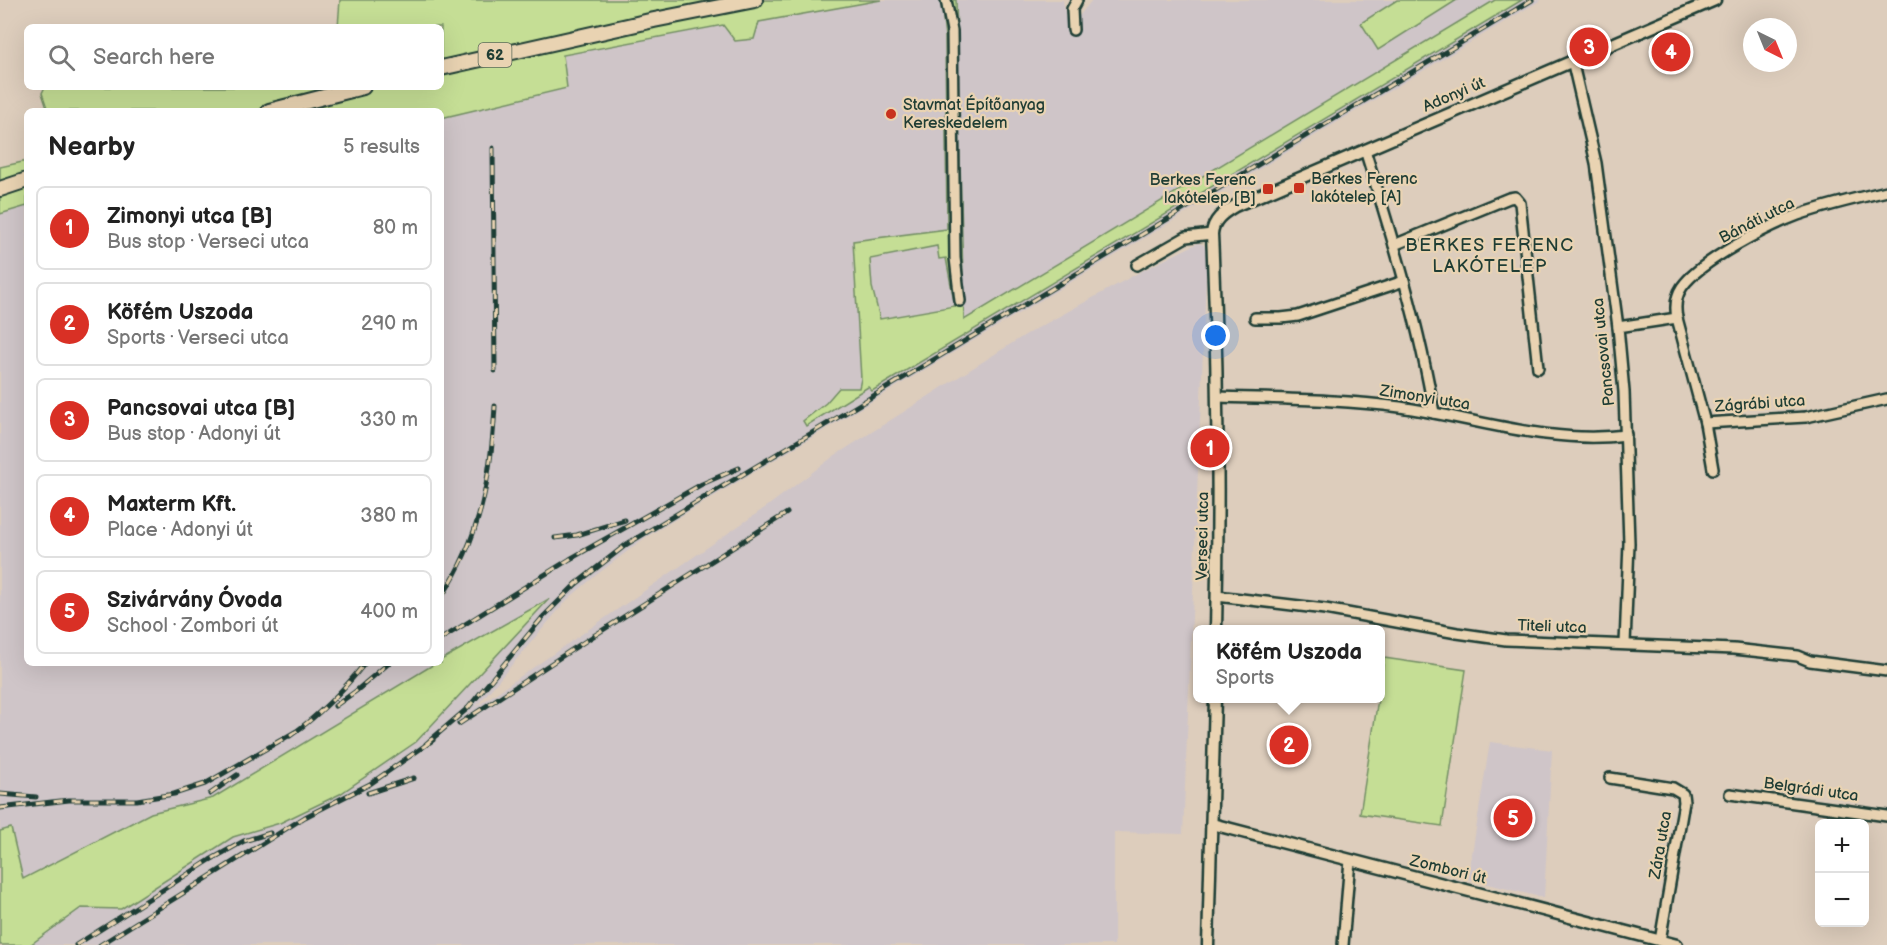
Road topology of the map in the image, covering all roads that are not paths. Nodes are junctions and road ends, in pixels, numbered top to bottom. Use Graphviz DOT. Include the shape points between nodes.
graph roads {
  1 [pos="755,0"];
  2 [pos="946,0"];
  3 [pos="1077,0"];
  4 [pos="1715,0"];
  5 [pos="1072,30"];
  6 [pos="1572,60"];
  7 [pos="444,67"];
  8 [pos="351,90"];
  9 [pos="281,108"];
  10 [pos="1365,150"];
  11 [pos="24,181"];
  12 [pos="0,189"];
  13 [pos="1887,190"];
  14 [pos="1212,230"];
  15 [pos="1394,245"];
  16 [pos="1137,265"];
  17 [pos="1404,281"];
  18 [pos="960,302"];
  19 [pos="1255,318"];
  20 [pos="1677,318"];
  21 [pos="1618,327"];
  22 [pos="1539,368"];
  23 [pos="1218,397"];
  24 [pos="1887,399"];
  25 [pos="1434,413"];
  26 [pos="1705,423"];
  27 [pos="1626,435"];
  28 [pos="1713,469"];
  29 [pos="1217,596"];
  30 [pos="1216,625"];
  31 [pos="1626,644"];
  32 [pos="1887,671"];
  33 [pos="1215,703"];
  34 [pos="1610,778"];
  35 [pos="1730,794"];
  36 [pos="1887,816"];
  37 [pos="1212,824"];
  38 [pos="1350,860"];
  39 [pos="1660,941"];
  40 [pos="1208,945"];
  41 [pos="1342,945"];
  42 [pos="1677,945"];
  1 -- 7 [label="main road, 62"];
  2 -- 18 [label="street" via="952,31 955,258"];
  3 -- 5 [label="street" via="1072,9"];
  4 -- 6 [label="street, Adonyi út"];
  6 -- 10 [label="street, Adonyi út"];
  6 -- 21 [label="street, Pancsovai utca" via="1596,163"];
  8 -- 9 [label="main road"];
  10 -- 14 [label="street, Adonyi út" via="1235,206 1223,213"];
  10 -- 15 [label="street"];
  11 -- 12 [label="main road"];
  13 -- 20 [label="street, Bánáti utca" via="1796,216 1726,252 1683,286 1677,301"];
  14 -- 16 [label="street" via="1186,237"];
  14 -- 23 [label="street, Verseci utca"];
  15 -- 17 [label="street"];
  15 -- 22 [label="street" via="1515,197 1520,203"];
  17 -- 19 [label="street" via="1298,316"];
  17 -- 25 [label="street" via="1422,345"];
  20 -- 21 [label="street"];
  20 -- 26 [label="street, Bánáti utca"];
  21 -- 27 [label="street, Pancsovai utca"];
  23 -- 25 [label="street, Zimonyi utca" via="1378,404"];
  23 -- 29 [label="street, Verseci utca"];
  24 -- 26 [label="street, Zágrábi utca" via="1806,417"];
  25 -- 27 [label="street, Zimonyi utca" via="1536,432"];
  26 -- 28 [label="street, Bánáti utca"];
  27 -- 31 [label="street, Pancsovai utca"];
  29 -- 30 [label="street, Verseci utca"];
  29 -- 31 [label="street, Titeli utca" via="1325,609 1506,640"];
  31 -- 32 [label="street, Titeli utca" via="1743,650"];
  33 -- 37 [label="street"];
  34 -- 39 [label="street, Zára utca" via="1673,788 1683,794"];
  35 -- 36 [label="street, Belgrádi utca"];
  37 -- 38 [label="street, Zombori út"];
  37 -- 40 [label="street"];
  38 -- 39 [label="street, Zombori út"];
  38 -- 41 [label="street"];
  39 -- 42 [label="street, Zombori út"];
}
